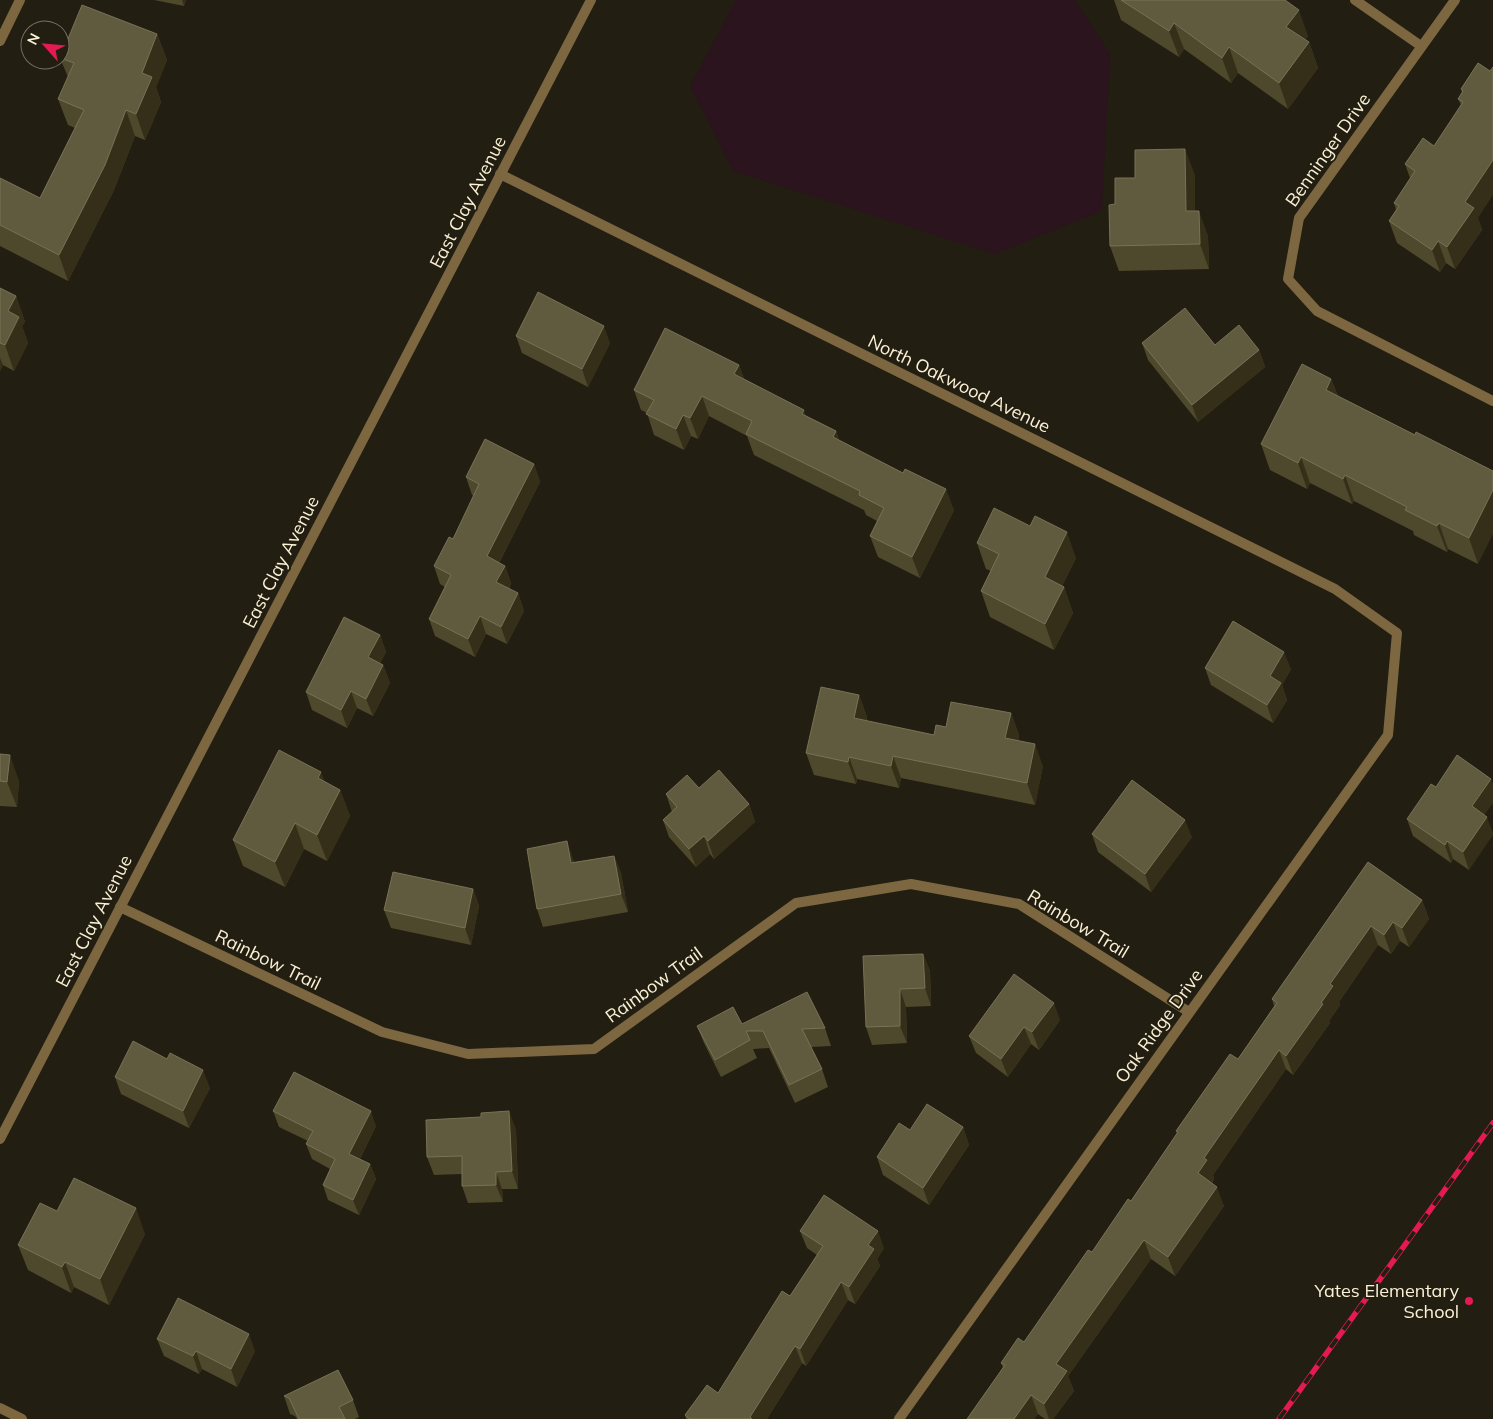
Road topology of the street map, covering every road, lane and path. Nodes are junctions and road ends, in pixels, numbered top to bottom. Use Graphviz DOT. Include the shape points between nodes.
graph roads {
  1 [pos="20,0"];
  2 [pos="591,0"];
  3 [pos="1355,0"];
  4 [pos="1455,0"];
  5 [pos="0,41"];
  6 [pos="1421,46"];
  7 [pos="500,174"];
  8 [pos="1493,400"];
  9 [pos="1397,633"];
  10 [pos="120,906"];
  11 [pos="1189,1012"];
  12 [pos="0,1138"];
  13 [pos="0,1408"];
  14 [pos="22,1419"];
  15 [pos="898,1419"];
  1 -- 5 [label="street"];
  2 -- 7 [label="street, East Clay Avenue"];
  3 -- 6 [label="street"];
  4 -- 6 [label="street, Benninger Drive"];
  6 -- 8 [label="street, Benninger Drive" via="1299,218 1288,279 1318,311"];
  7 -- 9 [label="street, North Oakwood Avenue" via="1335,590"];
  7 -- 10 [label="street, East Clay Avenue"];
  9 -- 11 [label="street, Oak Ridge Drive" via="1388,734"];
  10 -- 11 [label="street, Rainbow Trail" via="382,1032 468,1054 594,1049 796,903 911,884 1020,904"];
  10 -- 12 [label="street, East Clay Avenue"];
  11 -- 15 [label="street, Oak Ridge Drive"];
  13 -- 14 [label="street"];
}
